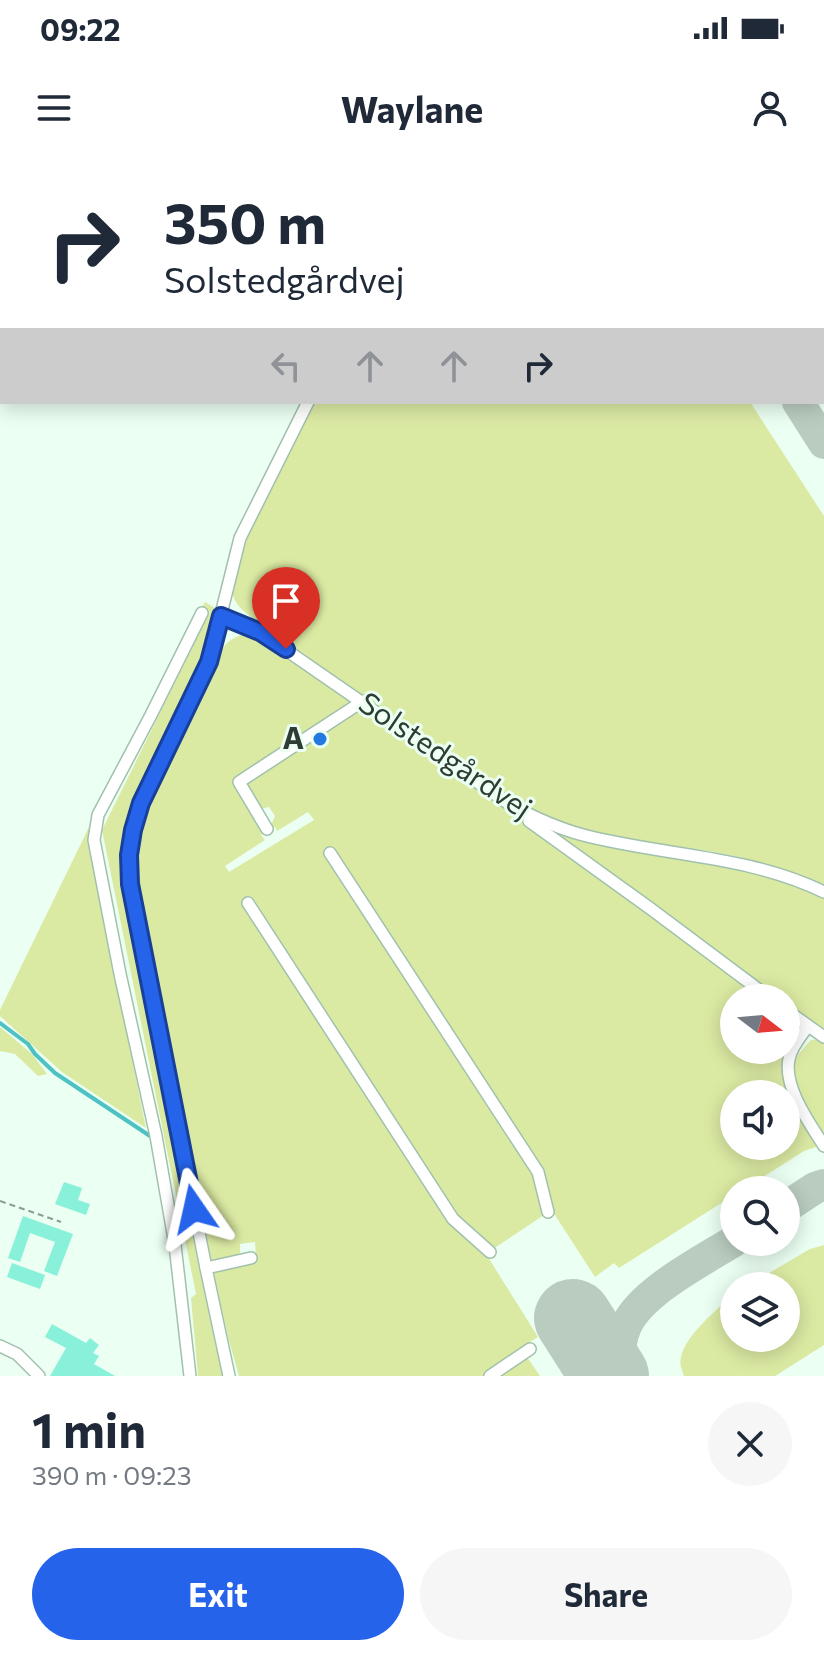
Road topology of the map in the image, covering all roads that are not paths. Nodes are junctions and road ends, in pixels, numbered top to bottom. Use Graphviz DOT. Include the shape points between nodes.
graph roads {
  1 [pos="307,404"];
  2 [pos="202,613"];
  3 [pos="221,616"];
  4 [pos="363,701"];
  5 [pos="509,804"];
  6 [pos="267,829"];
  7 [pos="330,853"];
  8 [pos="824,892"];
  9 [pos="248,903"];
  10 [pos="751,984"];
  11 [pos="800,1020"];
  12 [pos="808,1026"];
  13 [pos="824,1037"];
  14 [pos="824,1146"];
  15 [pos="548,1212"];
  16 [pos="490,1252"];
  17 [pos="251,1258"];
  18 [pos="206,1268"];
  19 [pos="0,1346"];
  20 [pos="530,1349"];
  21 [pos="39,1376"];
  22 [pos="190,1376"];
  23 [pos="229,1376"];
  24 [pos="490,1376"];
  1 -- 3 [label="street" via="240,538"];
  2 -- 22 [label="street" via="98,815 94,840 156,1136"];
  3 -- 4 [label="street, Solstedgårdvej" via="260,632"];
  3 -- 18 [label="street" via="209,662 141,803 129,855 130,884"];
  4 -- 5 [label="street, Solstedgårdvej"];
  4 -- 6 [label="street" via="239,782"];
  5 -- 8 [label="street, Solstedgårdvej" via="585,835 741,864"];
  5 -- 10 [label="street"];
  7 -- 15 [label="street" via="538,1172"];
  9 -- 16 [label="street" via="453,1219"];
  11 -- 12 [label="street"];
  12 -- 13 [label="street"];
  12 -- 14 [label="street" via="789,1056 790,1086"];
  17 -- 18 [label="street"];
  18 -- 23 [label="street"];
  19 -- 21 [label="street" via="17,1354"];
  20 -- 24 [label="street"];
}
